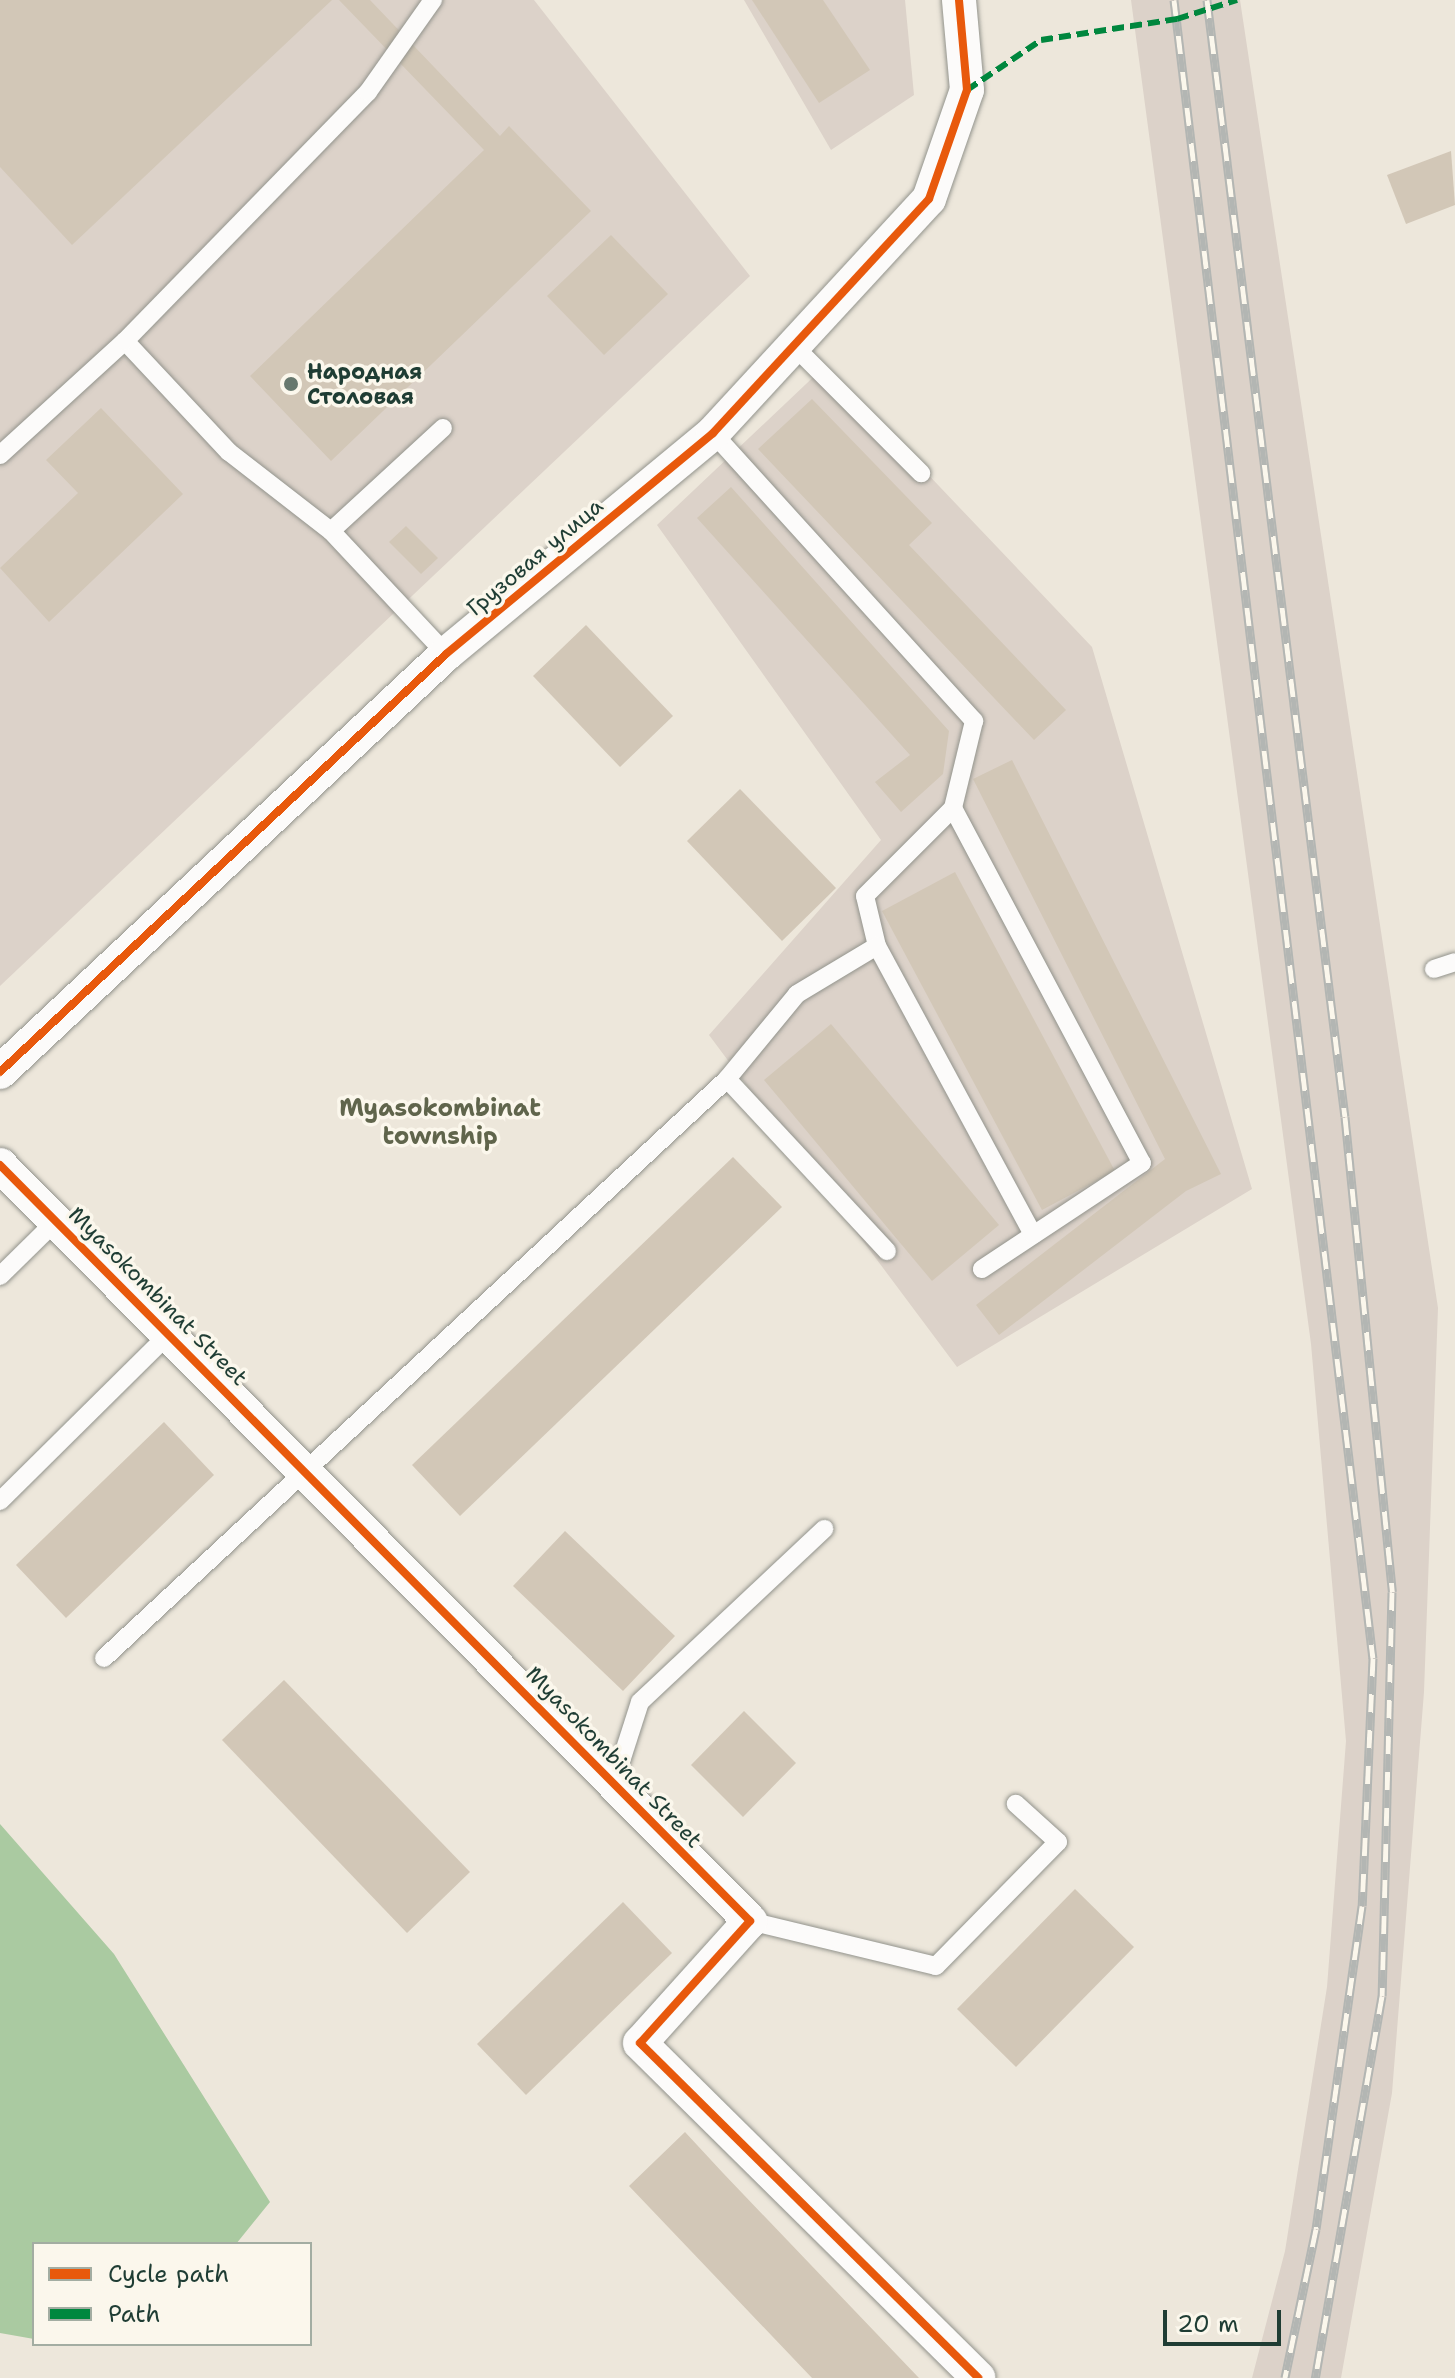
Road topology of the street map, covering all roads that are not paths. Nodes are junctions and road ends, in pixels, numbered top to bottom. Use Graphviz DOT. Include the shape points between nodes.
graph roads {
  1 [pos="433,0"];
  2 [pos="959,0"];
  3 [pos="125,341"];
  4 [pos="794,346"];
  5 [pos="443,428"];
  6 [pos="713,433"];
  7 [pos="0,455"];
  8 [pos="921,473"];
  9 [pos="331,531"];
  10 [pos="446,654"];
  11 [pos="953,808"];
  12 [pos="877,946"];
  13 [pos="1455,962"];
  14 [pos="1434,969"];
  15 [pos="0,1072"];
  16 [pos="727,1079"];
  17 [pos="0,1165"];
  18 [pos="56,1221"];
  19 [pos="1033,1234"];
  20 [pos="887,1251"];
  21 [pos="982,1269"];
  22 [pos="0,1276"];
  23 [pos="170,1333"];
  24 [pos="308,1470"];
  25 [pos="0,1501"];
  26 [pos="824,1529"];
  27 [pos="104,1658"];
  28 [pos="614,1783"];
  29 [pos="1016,1804"];
  30 [pos="750,1921"];
  31 [pos="978,2378"];
  1 -- 3 [label="lane" via="368,92"];
  2 -- 4 [label="street, Грузовая улица" via="967,90 929,199"];
  3 -- 7 [label="lane"];
  3 -- 9 [label="lane" via="229,452"];
  4 -- 6 [label="street, Грузовая улица"];
  4 -- 8 [label="lane"];
  5 -- 9 [label="lane"];
  6 -- 10 [label="street, Грузовая улица"];
  6 -- 11 [label="lane" via="974,721"];
  9 -- 10 [label="lane"];
  10 -- 15 [label="street, Грузовая улица"];
  11 -- 12 [label="lane" via="865,896"];
  11 -- 19 [label="lane" via="1142,1163"];
  12 -- 16 [label="lane" via="797,994"];
  12 -- 19 [label="lane"];
  13 -- 14 [label="lane"];
  16 -- 20 [label="lane"];
  16 -- 24 [label="lane"];
  17 -- 18 [label="street, Myasokombinat Street"];
  18 -- 22 [label="lane"];
  18 -- 23 [label="street, Myasokombinat Street"];
  19 -- 21 [label="lane"];
  23 -- 24 [label="street, Myasokombinat Street"];
  23 -- 25 [label="lane"];
  24 -- 27 [label="lane"];
  24 -- 28 [label="street, Myasokombinat Street"];
  26 -- 28 [label="lane" via="640,1702"];
  28 -- 30 [label="street, Myasokombinat Street"];
  29 -- 30 [label="lane" via="1058,1842 936,1966"];
  30 -- 31 [label="street" via="640,2043"];
}
